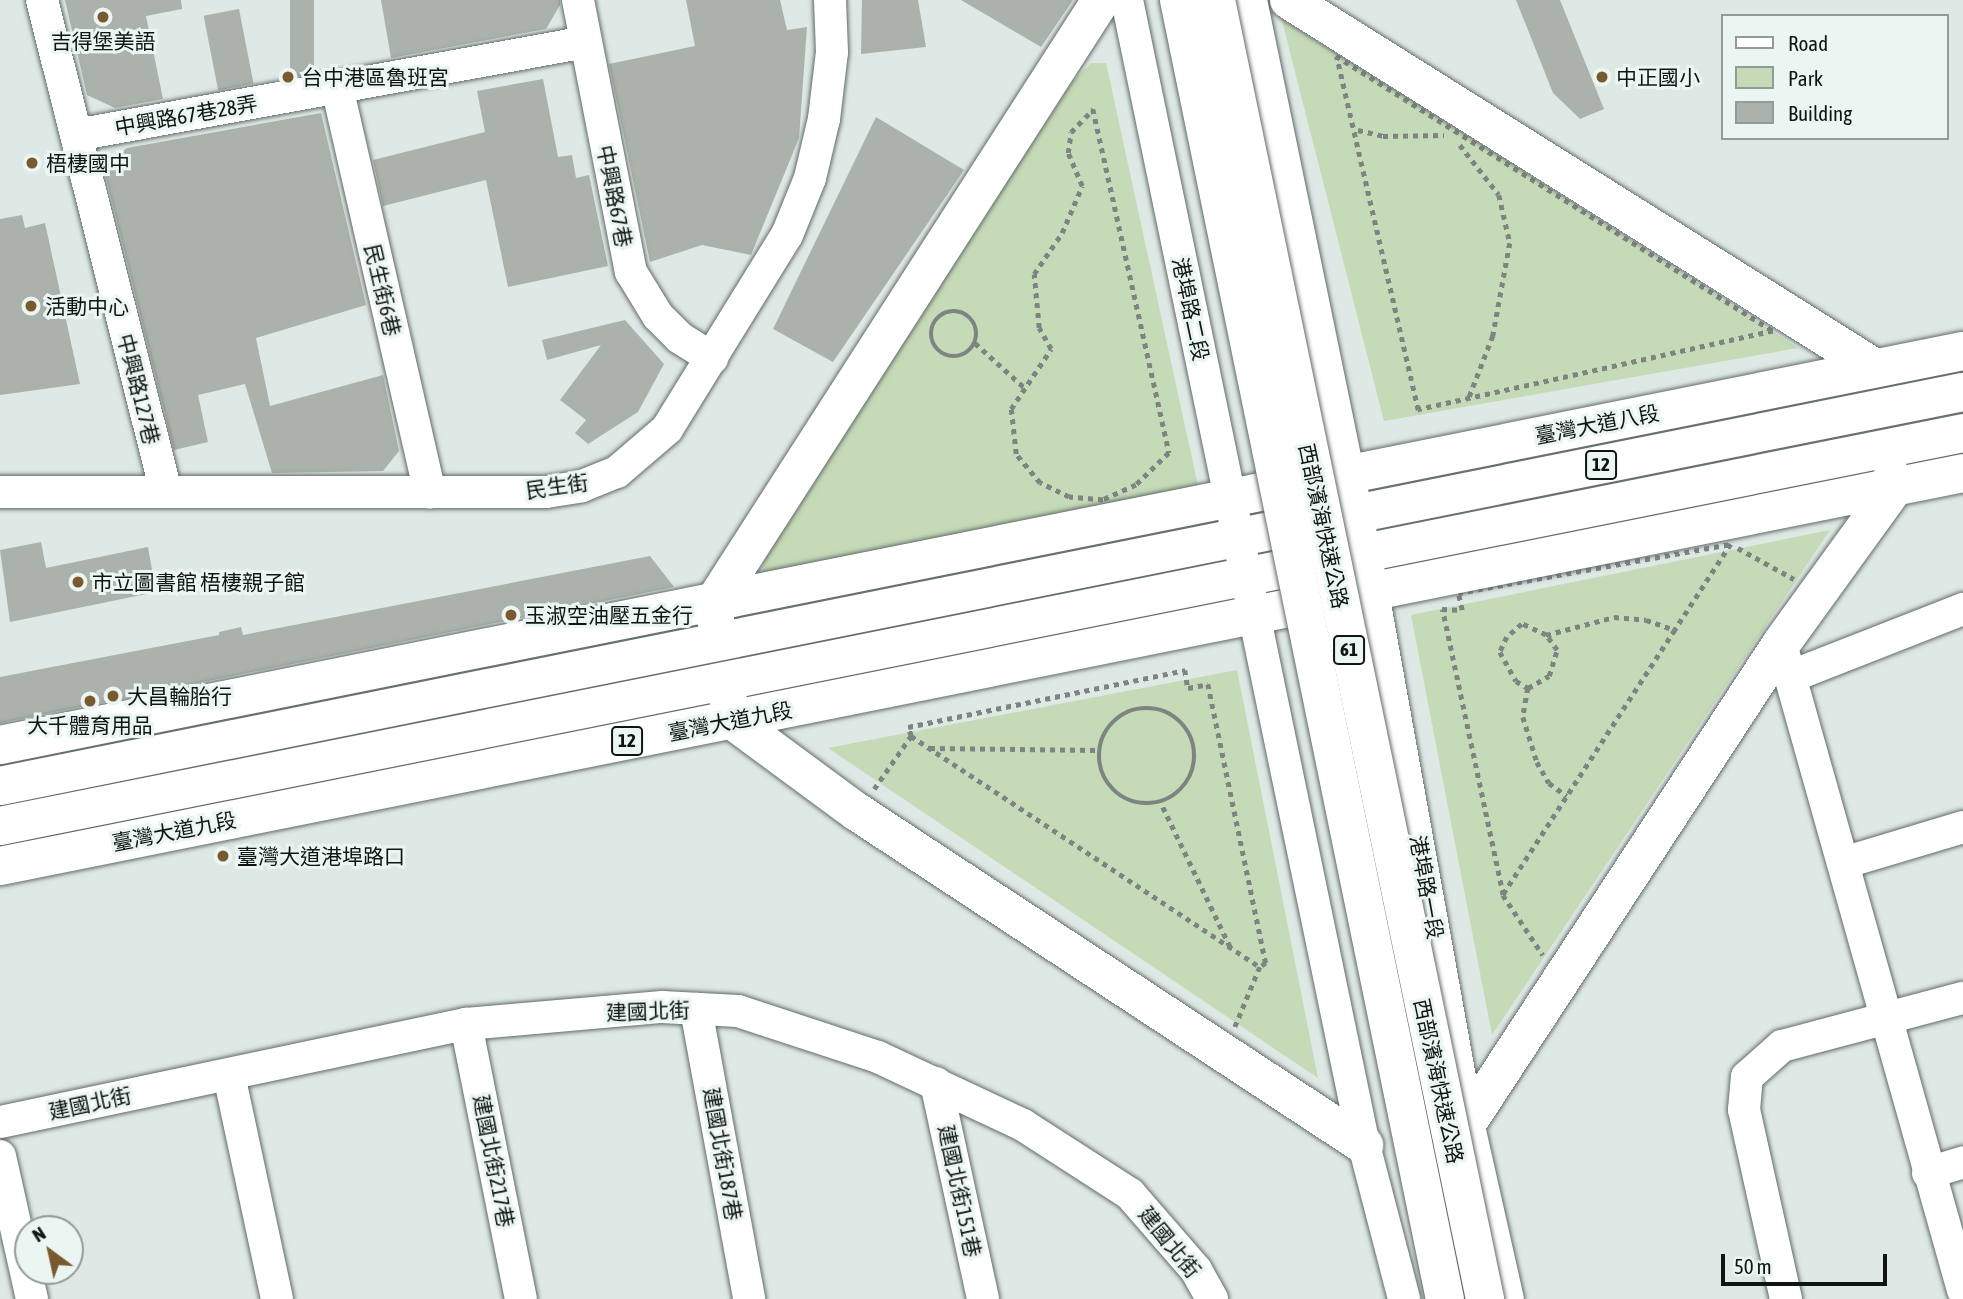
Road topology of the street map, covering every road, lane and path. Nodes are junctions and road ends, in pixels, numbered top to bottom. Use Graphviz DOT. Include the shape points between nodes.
graph roads {
  1 [pos="42,0"];
  2 [pos="578,0"];
  3 [pos="830,0"];
  4 [pos="1101,0"];
  5 [pos="1128,0"];
  6 [pos="1179,0"];
  7 [pos="1216,0"];
  8 [pos="1251,0"];
  9 [pos="1289,0"];
  10 [pos="586,42"];
  11 [pos="337,87"];
  12 [pos="1359,130"];
  13 [pos="76,135"];
  14 [pos="975,343"];
  15 [pos="1963,351"];
  16 [pos="712,358"];
  17 [pos="1875,368"];
  18 [pos="1025,388"];
  19 [pos="1963,392"];
  20 [pos="1469,398"];
  21 [pos="1963,433"];
  22 [pos="1889,447"];
  23 [pos="1963,473"];
  24 [pos="1349,474"];
  25 [pos="1894,488"];
  26 [pos="0,492"];
  27 [pos="166,492"];
  28 [pos="430,492"];
  29 [pos="1230,498"];
  30 [pos="1357,513"];
  31 [pos="1238,537"];
  32 [pos="1731,544"];
  33 [pos="1365,553"];
  34 [pos="1247,577"];
  35 [pos="1373,593"];
  36 [pos="1458,593"];
  37 [pos="1818,593"];
  38 [pos="713,604"];
  39 [pos="1442,609"];
  40 [pos="1963,609"];
  41 [pos="1255,617"];
  42 [pos="1675,630"];
  43 [pos="1546,635"];
  44 [pos="719,643"];
  45 [pos="1786,660"];
  46 [pos="725,682"];
  47 [pos="1528,688"];
  48 [pos="732,720"];
  49 [pos="911,736"];
  50 [pos="0,745"];
  51 [pos="929,748"];
  52 [pos="1098,750"];
  53 [pos="0,786"];
  54 [pos="1567,796"];
  55 [pos="1163,807"];
  56 [pos="857,812"];
  57 [pos="2,814"];
  58 [pos="1963,827"];
  59 [pos="1843,863"];
  60 [pos="7,864"];
  61 [pos="1503,895"];
  62 [pos="1231,948"];
  63 [pos="1259,967"];
  64 [pos="1561,981"];
  65 [pos="1963,998"];
  66 [pos="696,1009"];
  67 [pos="1887,1021"];
  68 [pos="466,1024"];
  69 [pos="1224,1054"];
  70 [pos="229,1075"];
  71 [pos="936,1083"];
  72 [pos="0,1122"];
  73 [pos="1468,1122"];
  74 [pos="1364,1145"];
  75 [pos="0,1156"];
  76 [pos="1963,1162"];
  77 [pos="1928,1173"];
  78 [pos="1963,1290"];
  79 [pos="32,1299"];
  80 [pos="277,1299"];
  81 [pos="521,1299"];
  82 [pos="749,1299"];
  83 [pos="983,1299"];
  84 [pos="1212,1299"];
  85 [pos="1404,1299"];
  86 [pos="1445,1299"];
  87 [pos="1485,1299"];
  88 [pos="1508,1299"];
  89 [pos="1786,1299"];
  1 -- 13 [label="street, 中興路127巷"];
  2 -- 10 [label="street, 中興路67巷"];
  3 -- 16 [label="street, 民生街" via="829,86 810,178 773,263"];
  4 -- 38 [label="main road"];
  5 -- 29 [label="street, 港埠路二段"];
  6 -- 86 [label="main road, 西部濱海快速公路 / 61, bridge"];
  7 -- 87 [label="main road, 西部濱海快速公路 / 61, bridge"];
  8 -- 24 [label="street"];
  9 -- 17 [label="main road"];
  10 -- 11 [label="street, 中興路67巷28弄"];
  10 -- 16 [label="street, 中興路67巷" via="631,272 658,316 680,338"];
  11 -- 13 [label="street, 中興路67巷28弄"];
  11 -- 28 [label="street, 民生街6巷"];
  12 -- 20 [label="path" via="1383,136 1443,134 1475,161 1499,195 1510,243 1505,287 1493,336"];
  13 -- 27 [label="street, 中興路127巷"];
  14 -- 14 [label="path" via="976,328 965,313 944,313 932,325 932,342 944,355 960,356"];
  14 -- 18 [label="path"];
  15 -- 17 [label="main road, 臺灣大道八段 / 12"];
  16 -- 28 [label="street, 民生街" via="652,445 600,480 546,492"];
  17 -- 24 [label="main road, 臺灣大道八段 / 12"];
  18 -- 18 [label="path" via="1051,349 1039,328 1034,274 1062,233 1082,186 1068,153 1071,132 1093,109 1169,453 1136,485 1103,500 1069,497 1040,483 1016,454 1011,409"];
  19 -- 30 [label="main road, 臺灣大道八段 / 12"];
  20 -- 20 [label="path" via="1418,410 1336,56 1773,331"];
  21 -- 22 [label="main road, 12"];
  22 -- 25 [label="main road"];
  22 -- 33 [label="main road, 12"];
  23 -- 25 [label="main road, 12"];
  24 -- 29 [label="main road, 臺灣大道八段 / 12"];
  24 -- 30 [label="street, 港埠路一段"];
  25 -- 35 [label="main road, 12"];
  25 -- 37 [label="main road"];
  26 -- 27 [label="street, 民生街"];
  27 -- 28 [label="street, 民生街"];
  29 -- 31 [label="street, 港埠路二段"];
  29 -- 38 [label="main road, 12"];
  30 -- 31 [label="main road, 臺灣大道八段 / 12"];
  30 -- 33 [label="street, 港埠路一段"];
  31 -- 34 [label="street, 港埠路二段"];
  31 -- 44 [label="main road, 12"];
  32 -- 36 [label="path"];
  32 -- 37 [label="path"];
  32 -- 42 [label="path"];
  33 -- 34 [label="main road, 12"];
  33 -- 35 [label="street, 港埠路一段"];
  34 -- 41 [label="street, 港埠路二段"];
  34 -- 46 [label="main road, 臺灣大道九段 / 12"];
  35 -- 41 [label="main road, 12"];
  35 -- 73 [label="street, 港埠路一段"];
  37 -- 45 [label="main road"];
  38 -- 44 [label="main road"];
  38 -- 50 [label="main road, 12"];
  39 -- 61 [label="path"];
  40 -- 45 [label="street"];
  41 -- 48 [label="main road, 臺灣大道九段 / 12"];
  41 -- 74 [label="street"];
  42 -- 43 [label="path" via="1646,620 1614,617"];
  42 -- 54 [label="path"];
  43 -- 47 [label="path" via="1557,650 1556,662 1549,676"];
  43 -- 47 [label="path" via="1522,624 1507,637 1500,652 1516,681"];
  44 -- 46 [label="main road"];
  44 -- 53 [label="main road, 12"];
  45 -- 59 [label="street"];
  45 -- 64 [label="main road"];
  46 -- 48 [label="main road"];
  46 -- 57 [label="main road, 臺灣大道九段 / 12"];
  47 -- 54 [label="path" via="1523,717 1527,738 1549,783"];
  48 -- 56 [label="main road"];
  48 -- 60 [label="main road, 臺灣大道九段 / 12"];
  49 -- 51 [label="path"];
  49 -- 56 [label="path"];
  49 -- 63 [label="path" via="908,727 1185,670 1188,688 1208,684 1266,963"];
  51 -- 52 [label="path"];
  51 -- 62 [label="path"];
  52 -- 52 [label="path" via="1114,724 1131,710 1148,708 1176,718 1188,731 1195,757 1192,773 1172,797 1139,804 1110,788 1099,766"];
  54 -- 61 [label="path"];
  55 -- 62 [label="path"];
  56 -- 69 [label="main road"];
  57 -- 60 [label="street"];
  58 -- 59 [label="street"];
  59 -- 67 [label="street"];
  61 -- 64 [label="path"];
  62 -- 63 [label="path"];
  63 -- 69 [label="path"];
  64 -- 73 [label="main road"];
  65 -- 67 [label="street"];
  66 -- 68 [label="street, 建國北街"];
  66 -- 71 [label="street, 建國北街" via="738,1010 878,1057"];
  66 -- 82 [label="street, 建國北街187巷"];
  67 -- 77 [label="street"];
  67 -- 89 [label="street" via="1782,1046 1746,1077 1744,1110"];
  68 -- 70 [label="street, 建國北街"];
  68 -- 81 [label="street, 建國北街217巷"];
  69 -- 74 [label="main road"];
  70 -- 72 [label="street, 建國北街"];
  70 -- 80 [label="street"];
  71 -- 83 [label="street, 建國北街151巷"];
  71 -- 84 [label="street, 建國北街" via="1023,1125 1130,1194 1196,1270"];
  73 -- 88 [label="street, 港埠路一段"];
  74 -- 85 [label="street"];
  75 -- 79 [label="street"];
  76 -- 77 [label="street"];
  77 -- 78 [label="street"];
}
